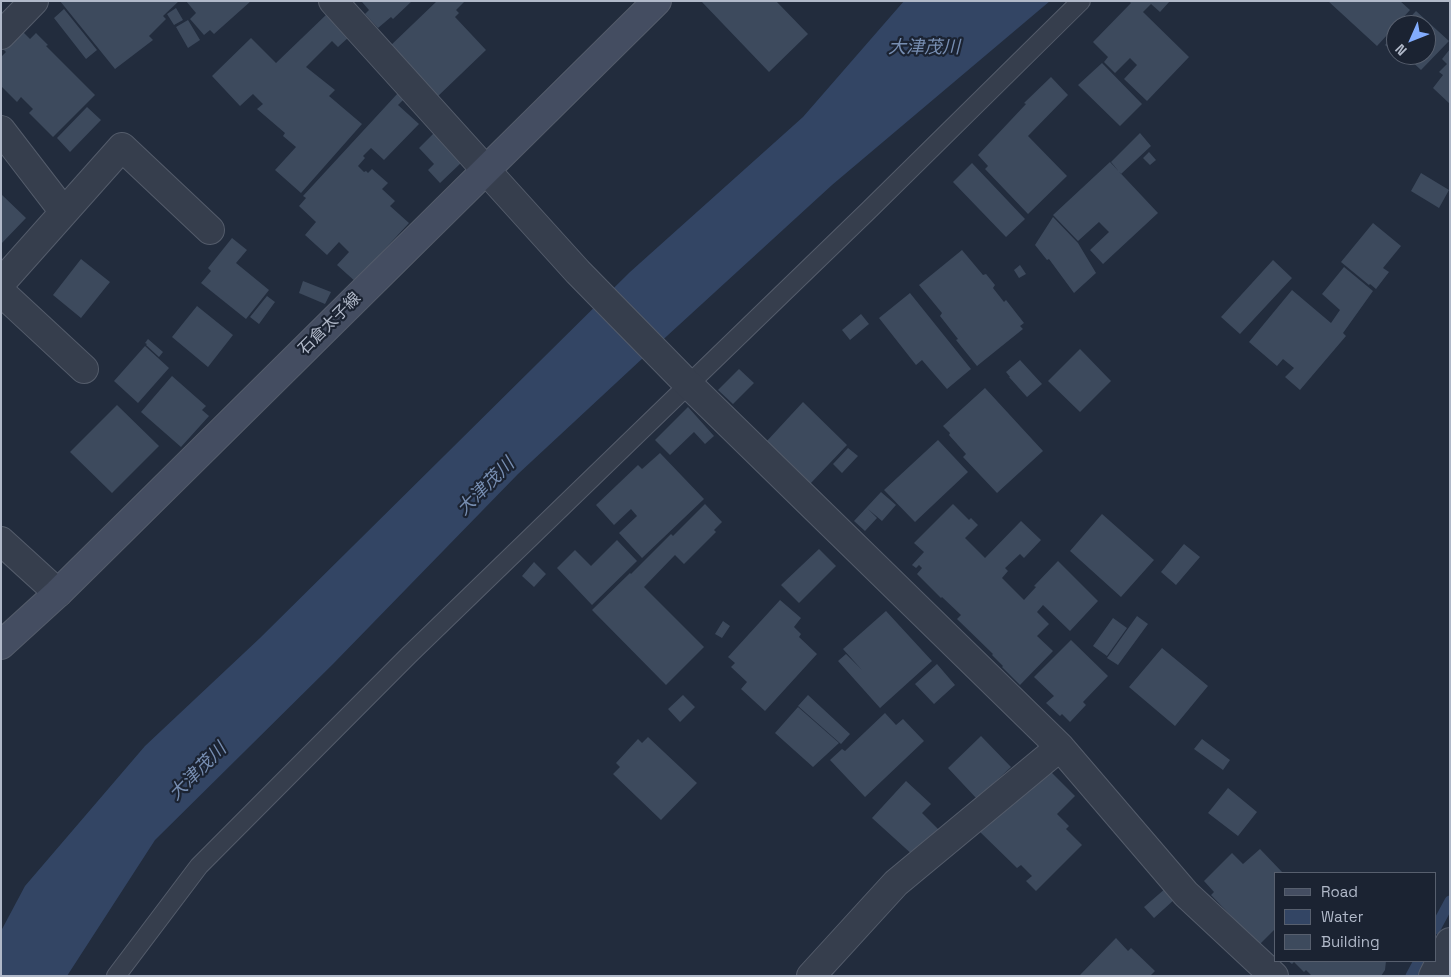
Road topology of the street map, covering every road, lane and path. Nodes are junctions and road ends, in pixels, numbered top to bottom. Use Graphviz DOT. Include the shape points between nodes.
graph roads {
  1 [pos="34,1"];
  2 [pos="333,1"];
  3 [pos="657,1"];
  4 [pos="1081,1"];
  5 [pos="1,35"];
  6 [pos="1,130"];
  7 [pos="486,170"];
  8 [pos="64,212"];
  9 [pos="210,230"];
  10 [pos="1,283"];
  11 [pos="1,292"];
  12 [pos="84,369"];
  13 [pos="685,381"];
  14 [pos="1,541"];
  15 [pos="58,593"];
  16 [pos="1,645"];
  17 [pos="1060,747"];
  18 [pos="1450,942"];
  19 [pos="116,976"];
  20 [pos="810,976"];
  21 [pos="1274,976"];
  22 [pos="1433,976"];
  1 -- 5 [label="street"];
  2 -- 7 [label="street"];
  3 -- 7 [label="main road, 石倉太子線"];
  4 -- 13 [label="lane" via="863,216"];
  6 -- 8 [label="street"];
  7 -- 13 [label="street" via="578,272"];
  7 -- 15 [label="main road, 石倉太子線"];
  8 -- 9 [label="street" via="122,148"];
  8 -- 10 [label="street"];
  11 -- 12 [label="street"];
  13 -- 17 [label="street"];
  13 -- 19 [label="lane" via="200,866"];
  14 -- 15 [label="street"];
  15 -- 16 [label="main road, 石倉太子線"];
  17 -- 20 [label="street" via="896,883"];
  17 -- 21 [label="street" via="1186,894"];
  18 -- 22 [label="street"];
}
